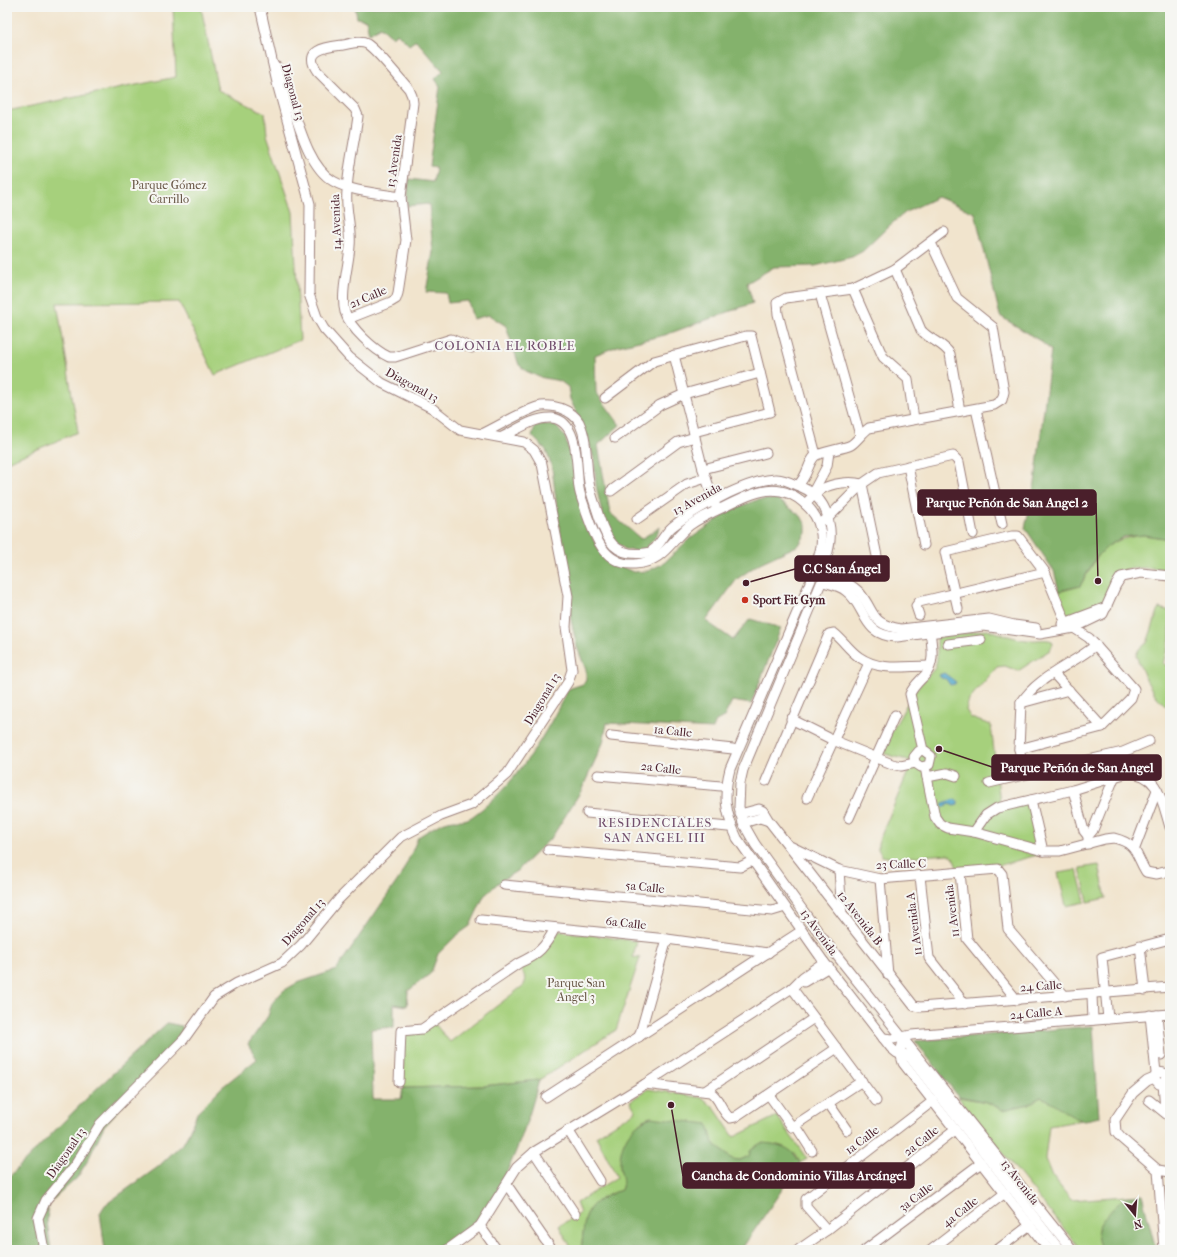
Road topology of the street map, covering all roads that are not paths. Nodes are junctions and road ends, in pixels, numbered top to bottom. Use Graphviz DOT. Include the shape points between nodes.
graph roads {
  1 [pos="260,7"];
  2 [pos="271,55"];
  3 [pos="313,62"];
  4 [pos="347,187"];
  5 [pos="401,197"];
  6 [pos="944,232"];
  7 [pos="931,242"];
  8 [pos="895,269"];
  9 [pos="853,289"];
  10 [pos="820,294"];
  11 [pos="396,298"];
  12 [pos="348,319"];
  13 [pos="472,348"];
  14 [pos="674,355"];
  15 [pos="760,373"];
  16 [pos="684,394"];
  17 [pos="605,398"];
  18 [pos="976,408"];
  19 [pos="960,410"];
  20 [pos="914,419"];
  21 [pos="482,434"];
  22 [pos="694,435"];
  23 [pos="860,435"];
  24 [pos="502,437"];
  25 [pos="615,438"];
  26 [pos="829,452"];
  27 [pos="766,453"];
  28 [pos="816,454"];
  29 [pos="908,466"];
  30 [pos="704,474"];
  31 [pos="862,484"];
  32 [pos="798,485"];
  33 [pos="611,491"];
  34 [pos="814,493"];
  35 [pos="732,498"];
  36 [pos="805,504"];
  37 [pos="715,506"];
  38 [pos="828,518"];
  39 [pos="637,519"];
  40 [pos="818,522"];
  41 [pos="1002,524"];
  42 [pos="973,534"];
  43 [pos="924,546"];
  44 [pos="877,556"];
  45 [pos="1045,572"];
  46 [pos="821,576"];
  47 [pos="1170,576"];
  48 [pos="954,593"];
  49 [pos="958,609"];
  50 [pos="919,614"];
  51 [pos="970,624"];
  52 [pos="1070,626"];
  53 [pos="930,630"];
  54 [pos="981,640"];
  55 [pos="970,641"];
  56 [pos="948,644"];
  57 [pos="1096,645"];
  58 [pos="869,663"];
  59 [pos="929,666"];
  60 [pos="1054,674"];
  61 [pos="1069,690"];
  62 [pos="1020,703"];
  63 [pos="755,710"];
  64 [pos="895,715"];
  65 [pos="792,718"];
  66 [pos="1102,727"];
  67 [pos="612,736"];
  68 [pos="834,738"];
  69 [pos="1149,741"];
  70 [pos="733,749"];
  71 [pos="1019,749"];
  72 [pos="876,755"];
  73 [pos="918,755"];
  74 [pos="924,767"];
  75 [pos="598,774"];
  76 [pos="1025,774"];
  77 [pos="956,776"];
  78 [pos="927,777"];
  79 [pos="1114,778"];
  80 [pos="766,781"];
  81 [pos="989,783"];
  82 [pos="721,786"];
  83 [pos="1073,790"];
  84 [pos="1157,790"];
  85 [pos="807,798"];
  86 [pos="1031,800"];
  87 [pos="586,813"];
  88 [pos="849,818"];
  89 [pos="742,819"];
  90 [pos="728,827"];
  91 [pos="1170,827"];
  92 [pos="974,832"];
  93 [pos="1088,840"];
  94 [pos="788,844"];
  95 [pos="1135,848"];
  96 [pos="548,850"];
  97 [pos="1043,852"];
  98 [pos="750,862"];
  99 [pos="839,870"];
  100 [pos="1170,871"];
  101 [pos="960,873"];
  102 [pos="920,876"];
  103 [pos="880,879"];
  104 [pos="504,885"];
  105 [pos="795,899"];
  106 [pos="784,906"];
  107 [pos="842,914"];
  108 [pos="480,920"];
  109 [pos="555,928"];
  110 [pos="798,933"];
  111 [pos="822,937"];
  112 [pos="667,939"];
  113 [pos="1170,939"];
  114 [pos="810,941"];
  115 [pos="1140,946"];
  116 [pos="768,953"];
  117 [pos="827,965"];
  118 [pos="846,967"];
  119 [pos="836,975"];
  120 [pos="888,975"];
  121 [pos="795,986"];
  122 [pos="1170,987"];
  123 [pos="1145,990"];
  124 [pos="1106,993"];
  125 [pos="1092,994"];
  126 [pos="1065,996"];
  127 [pos="1017,1000"];
  128 [pos="965,1004"];
  129 [pos="914,1006"];
  130 [pos="1170,1014"];
  131 [pos="1153,1015"];
  132 [pos="814,1018"];
  133 [pos="1108,1019"];
  134 [pos="1093,1020"];
  135 [pos="639,1037"];
  136 [pos="904,1037"];
  137 [pos="883,1038"];
  138 [pos="837,1048"];
  139 [pos="900,1053"];
  140 [pos="1157,1075"];
  141 [pos="862,1081"];
  142 [pos="399,1082"];
  143 [pos="645,1084"];
  144 [pos="705,1091"];
  145 [pos="769,1095"];
  146 [pos="546,1097"];
  147 [pos="1149,1100"];
  148 [pos="876,1101"];
  149 [pos="933,1101"];
  150 [pos="829,1104"];
  151 [pos="1167,1114"];
  152 [pos="796,1126"];
  153 [pos="568,1130"];
  154 [pos="847,1130"];
  155 [pos="955,1130"];
  156 [pos="812,1151"];
  157 [pos="534,1152"];
  158 [pos="981,1163"];
  159 [pos="1158,1170"];
  160 [pos="1170,1172"];
  161 [pos="600,1180"];
  162 [pos="507,1185"];
  163 [pos="1005,1193"];
  164 [pos="575,1214"];
  165 [pos="1030,1225"];
  166 [pos="480,1226"];
  167 [pos="827,1230"];
  168 [pos="804,1249"];
  169 [pos="1069,1249"];
  170 [pos="1164,1249"];
  171 [pos="44,1250"];
  172 [pos="448,1250"];
  173 [pos="497,1250"];
  174 [pos="552,1250"];
  175 [pos="866,1250"];
  176 [pos="931,1250"];
  177 [pos="997,1250"];
  178 [pos="1049,1250"];
  179 [pos="1060,1250"];
  1 -- 2 [label="street, Diagonal 13"];
  2 -- 4 [label="street" via="278,60 286,75 323,172 331,180"];
  2 -- 21 [label="street, Diagonal 13" via="310,204 308,294 317,317 338,346 361,368 382,383 432,408 460,430"];
  3 -- 4 [label="street, 14 Avenida" via="317,71 357,114"];
  3 -- 5 [label="street, 13 Avenida" via="316,52 323,48 368,44 408,89 413,98"];
  4 -- 5 [label="street"];
  4 -- 12 [label="street, 14 Avenida" via="351,238 344,300"];
  5 -- 11 [label="street, 13 Avenida" via="406,240"];
  6 -- 7 [label="street"];
  7 -- 8 [label="street"];
  7 -- 18 [label="street" via="956,298 993,327 1004,392 1002,400 994,405"];
  8 -- 9 [label="street"];
  8 -- 19 [label="street" via="921,330 947,348 950,354"];
  9 -- 10 [label="street"];
  9 -- 20 [label="street" via="883,357 908,379"];
  10 -- 23 [label="street"];
  10 -- 28 [label="street" via="786,298 777,303"];
  11 -- 12 [label="street, 21 Calle"];
  12 -- 13 [label="street, 14 Avenida" via="356,330 389,357 451,339"];
  14 -- 15 [label="street" via="751,336"];
  14 -- 16 [label="street"];
  14 -- 17 [label="street" via="654,361"];
  15 -- 16 [label="street"];
  15 -- 22 [label="street" via="770,412"];
  16 -- 22 [label="street"];
  16 -- 25 [label="street" via="660,406"];
  18 -- 19 [label="street"];
  18 -- 41 [label="street"];
  19 -- 20 [label="street"];
  20 -- 23 [label="street" via="869,428"];
  21 -- 24 [label="street, Diagonal 13"];
  21 -- 37 [label="street, 13 Avenida" via="537,407 552,406 569,411 578,421 584,439 590,487 604,534 620,551 647,553 659,544 671,528 688,515"];
  22 -- 30 [label="street"];
  22 -- 33 [label="street" via="678,442"];
  23 -- 26 [label="street" via="852,445"];
  24 -- 37 [label="street, 13 Avenida" via="536,420 552,418 561,421 568,428 575,444 579,490 595,538 604,552 616,560 633,564 649,562 665,552 690,525"];
  24 -- 171 [label="street, Diagonal 13" via="524,442 534,450 542,464 568,596 566,627 572,670 568,682 507,774 471,805 441,816 401,836 339,899 301,945 282,963 237,983 214,997 184,1039 100,1124 75,1165 46,1200 38,1218"];
  26 -- 28 [label="street"];
  26 -- 34 [label="street" via="826,469"];
  27 -- 30 [label="street"];
  28 -- 32 [label="street" via="804,479"];
  29 -- 31 [label="street" via="878,473"];
  29 -- 42 [label="street" via="953,456 957,458"];
  29 -- 43 [label="street"];
  30 -- 37 [label="street"];
  30 -- 39 [label="street"];
  31 -- 34 [label="street" via="850,482"];
  31 -- 38 [label="street"];
  31 -- 44 [label="street"];
  32 -- 34 [label="street, 13 Avenida"];
  32 -- 35 [label="street, 13 Avenida" via="778,479 763,480"];
  34 -- 36 [label="street"];
  34 -- 38 [label="street, 13 Avenida"];
  35 -- 36 [label="street, 13 Avenida" via="768,490 783,491 796,495"];
  35 -- 37 [label="street, 13 Avenida"];
  36 -- 40 [label="street, 13 Avenida"];
  38 -- 40 [label="street"];
  38 -- 46 [label="street, 13 Avenida" via="830,546"];
  40 -- 46 [label="street, 13 Avenida" via="823,546"];
  45 -- 48 [label="street"];
  45 -- 48 [label="street" via="1018,536 949,550 945,552 945,556"];
  45 -- 52 [label="street"];
  46 -- 53 [label="street" via="852,585 876,618 889,627"];
  46 -- 63 [label="street, 13 Avenida" via="811,574 811,580"];
  46 -- 89 [label="street, 13 Avenida" via="743,770 738,797"];
  47 -- 52 [label="street" via="1141,573 1121,578 1107,607"];
  48 -- 49 [label="street"];
  48 -- 50 [label="street" via="917,603"];
  51 -- 52 [label="street" via="989,619 1041,628"];
  51 -- 53 [label="street"];
  51 -- 55 [label="street"];
  52 -- 57 [label="street"];
  53 -- 59 [label="street" via="933,656"];
  54 -- 55 [label="street"];
  55 -- 56 [label="street"];
  57 -- 60 [label="street"];
  57 -- 66 [label="street" via="1134,689 1131,698"];
  58 -- 59 [label="street" via="893,668"];
  58 -- 65 [label="street" via="844,645 834,633 829,634"];
  58 -- 68 [label="street"];
  59 -- 73 [label="street" via="922,669 906,690 905,699"];
  60 -- 61 [label="street"];
  60 -- 62 [label="street" via="1038,684"];
  61 -- 62 [label="street"];
  61 -- 66 [label="street"];
  62 -- 71 [label="street"];
  63 -- 70 [label="street" via="746,718"];
  63 -- 106 [label="street, 13 Avenida" via="725,787 727,814 737,838"];
  64 -- 72 [label="street"];
  65 -- 68 [label="street"];
  65 -- 80 [label="street"];
  66 -- 71 [label="street"];
  67 -- 70 [label="street, 1a Calle"];
  68 -- 72 [label="street"];
  68 -- 85 [label="street"];
  69 -- 76 [label="street" via="1123,752"];
  70 -- 82 [label="street"];
  71 -- 76 [label="street"];
  72 -- 73 [label="street" via="901,761"];
  72 -- 88 [label="street"];
  73 -- 74 [label="street" via="921,767"];
  73 -- 74 [label="street" via="931,756 931,761"];
  74 -- 78 [label="street"];
  75 -- 82 [label="street, 2a Calle"];
  76 -- 81 [label="street"];
  77 -- 78 [label="street" via="947,773"];
  78 -- 92 [label="street" via="935,817 940,824 955,830"];
  79 -- 83 [label="street"];
  79 -- 84 [label="street" via="1126,774 1141,775 1153,783"];
  79 -- 93 [label="street"];
  82 -- 90 [label="street"];
  83 -- 86 [label="street"];
  83 -- 93 [label="street"];
  84 -- 91 [label="street"];
  84 -- 95 [label="street"];
  86 -- 92 [label="street" via="991,811"];
  86 -- 97 [label="street"];
  87 -- 90 [label="street"];
  89 -- 94 [label="street, 12 Avenida B" via="760,818 769,821"];
  89 -- 105 [label="street, 13 Avenida" via="755,844"];
  90 -- 98 [label="street" via="734,841"];
  92 -- 97 [label="street"];
  93 -- 95 [label="street" via="1114,838 1123,840"];
  93 -- 97 [label="street" via="1060,851"];
  94 -- 99 [label="street, 23 Calle C"];
  94 -- 107 [label="street, 12 Avenida B"];
  95 -- 100 [label="street" via="1146,872 1156,874"];
  96 -- 98 [label="street" via="740,867"];
  98 -- 106 [label="street"];
  99 -- 103 [label="street, 23 Calle C"];
  99 -- 107 [label="street"];
  101 -- 102 [label="street, 23 Calle C"];
  101 -- 126 [label="street, 23 Calle C" via="998,869 1002,874 1008,928"];
  101 -- 127 [label="street, 11 Avenida" via="967,939"];
  102 -- 103 [label="street, 23 Calle C"];
  102 -- 128 [label="street, 11 Avenida A" via="929,958"];
  103 -- 120 [label="street"];
  104 -- 106 [label="street, 5a Calle" via="772,911"];
  105 -- 106 [label="street"];
  105 -- 111 [label="street, 13 Avenida"];
  106 -- 110 [label="street"];
  106 -- 114 [label="street, 13 Avenida"];
  107 -- 120 [label="street, 12 Avenida B"];
  108 -- 109 [label="street, 6a Calle"];
  109 -- 112 [label="street, 6a Calle"];
  109 -- 142 [label="street" via="543,949 534,956 519,963 422,1029 401,1031"];
  110 -- 114 [label="street"];
  110 -- 116 [label="street"];
  111 -- 114 [label="street" via="819,942"];
  111 -- 118 [label="street, 13 Avenida"];
  112 -- 116 [label="street, 6a Calle"];
  112 -- 135 [label="street"];
  113 -- 115 [label="street"];
  114 -- 117 [label="street, 13 Avenida"];
  115 -- 123 [label="street"];
  115 -- 124 [label="street" via="1102,957"];
  116 -- 135 [label="street"];
  117 -- 119 [label="street, 13 Avenida"];
  117 -- 121 [label="street" via="802,977"];
  118 -- 119 [label="street"];
  118 -- 136 [label="street, 13 Avenida"];
  119 -- 137 [label="street, 13 Avenida"];
  120 -- 129 [label="street, 12 Avenida B"];
  121 -- 132 [label="street"];
  121 -- 143 [label="street"];
  122 -- 123 [label="street, 24 Calle"];
  123 -- 124 [label="street, 24 Calle"];
  124 -- 125 [label="street, 24 Calle"];
  124 -- 133 [label="street"];
  125 -- 126 [label="street, 24 Calle"];
  125 -- 134 [label="street"];
  126 -- 127 [label="street, 24 Calle"];
  127 -- 128 [label="street, 24 Calle"];
  128 -- 129 [label="street, 24 Calle"];
  130 -- 131 [label="street, 24 Calle A"];
  131 -- 133 [label="street, 24 Calle A"];
  131 -- 140 [label="street"];
  132 -- 138 [label="street"];
  132 -- 144 [label="street"];
  133 -- 134 [label="street, 24 Calle A"];
  134 -- 136 [label="street, 24 Calle A"];
  135 -- 146 [label="street"];
  136 -- 137 [label="street, 24 Calle A"];
  136 -- 139 [label="street"];
  136 -- 169 [label="street, 13 Avenida"];
  137 -- 139 [label="street, 13 Avenida" via="893,1050"];
  138 -- 141 [label="street"];
  138 -- 145 [label="street"];
  139 -- 149 [label="street" via="903,1063"];
  139 -- 179 [label="street, 13 Avenida" via="911,1059"];
  140 -- 151 [label="street" via="1157,1083 1163,1083"];
  140 -- 159 [label="street" via="1134,1093 1114,1125 1121,1138"];
  141 -- 148 [label="street"];
  141 -- 150 [label="street"];
  143 -- 144 [label="street"];
  143 -- 153 [label="street"];
  144 -- 145 [label="street" via="714,1094 726,1116 730,1118 735,1118"];
  145 -- 152 [label="street" via="789,1125"];
  147 -- 151 [label="street"];
  149 -- 155 [label="street"];
  149 -- 167 [label="street, 1a Calle" via="806,1199 806,1206"];
  150 -- 152 [label="street"];
  150 -- 154 [label="street"];
  152 -- 156 [label="street"];
  153 -- 157 [label="street"];
  153 -- 161 [label="street"];
  155 -- 158 [label="street"];
  155 -- 167 [label="street, 2a Calle"];
  157 -- 162 [label="street" via="517,1168"];
  157 -- 164 [label="street"];
  158 -- 163 [label="street"];
  158 -- 175 [label="street, 3a Calle"];
  159 -- 160 [label="street"];
  159 -- 170 [label="street"];
  162 -- 166 [label="street"];
  162 -- 174 [label="street"];
  163 -- 165 [label="street"];
  163 -- 176 [label="street, 4a Calle"];
  165 -- 177 [label="street"];
  165 -- 178 [label="street"];
  166 -- 172 [label="street"];
  166 -- 173 [label="street"];
  167 -- 168 [label="street, 2a Calle"];
}
